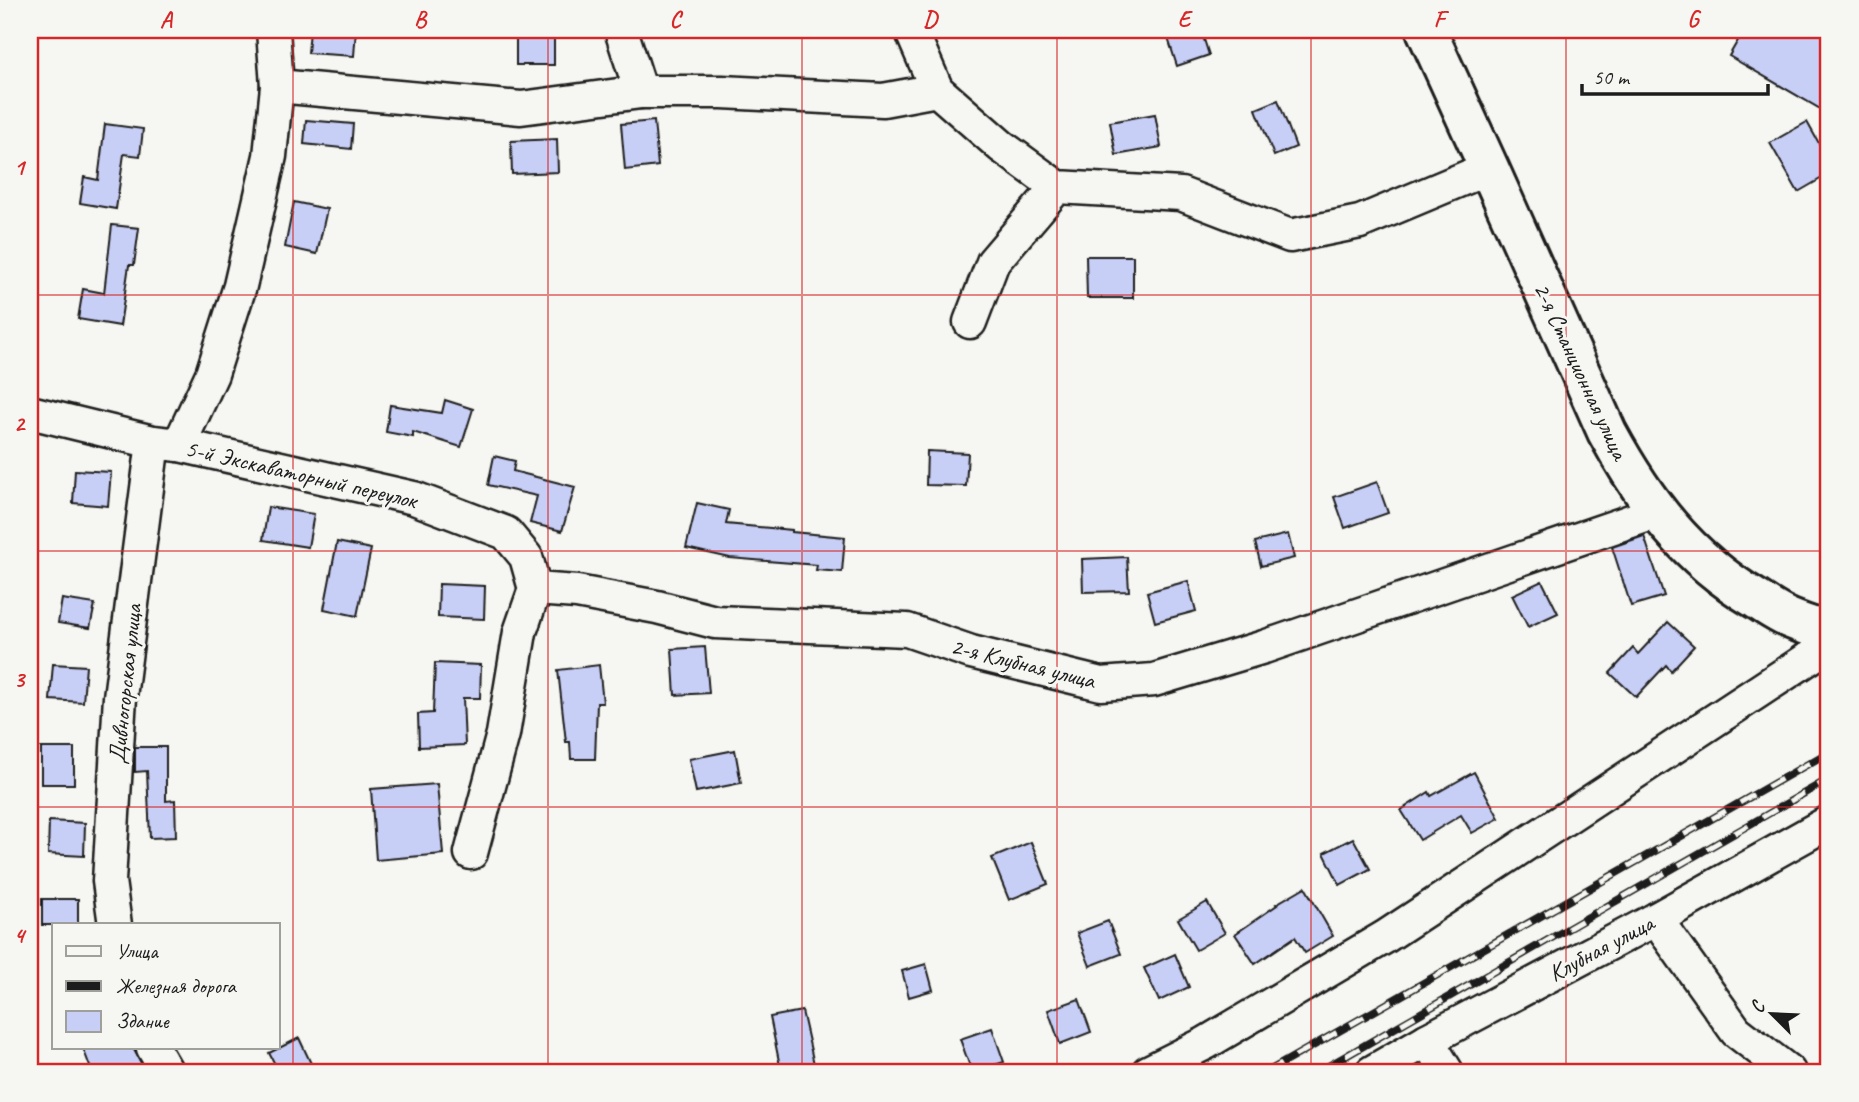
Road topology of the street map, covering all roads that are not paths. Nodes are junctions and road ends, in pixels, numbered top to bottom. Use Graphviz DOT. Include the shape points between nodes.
graph roads {
  1 [pos="273,30"];
  2 [pos="621,30"];
  3 [pos="911,30"];
  4 [pos="1426,30"];
  5 [pos="277,86"];
  6 [pos="937,90"];
  7 [pos="641,92"];
  8 [pos="1489,168"];
  9 [pos="1057,187"];
  10 [pos="970,322"];
  11 [pos="30,412"];
  12 [pos="166,444"];
  13 [pos="1657,512"];
  14 [pos="535,589"];
  15 [pos="1829,632"];
  16 [pos="1829,645"];
  17 [pos="1829,822"];
  18 [pos="471,853"];
  19 [pos="1656,919"];
  20 [pos="115,923"];
  21 [pos="1427,1040"];
  22 [pos="154,1050"];
  23 [pos="167,1072"];
  24 [pos="1149,1072"];
  25 [pos="1372,1072"];
  26 [pos="1447,1072"];
  27 [pos="1789,1072"];
  1 -- 5 [label="street, Дивногорская улица"];
  2 -- 7 [label="street"];
  3 -- 6 [label="street"];
  4 -- 8 [label="main road, 2-я Станционная улица"];
  5 -- 7 [label="street" via="521,108"];
  5 -- 12 [label="street, Дивногорская улица" via="270,156 240,286 212,374"];
  6 -- 7 [label="street" via="883,100"];
  6 -- 9 [label="street"];
  8 -- 9 [label="street" via="1360,222 1290,236 1181,194"];
  8 -- 13 [label="main road, 2-я Станционная улица" via="1607,432"];
  9 -- 10 [label="street" via="993,262"];
  11 -- 12 [label="street, 5-й Экскаваторный переулок"];
  12 -- 14 [label="street, 5-й Экскаваторный переулок" via="414,498 506,533 526,557"];
  12 -- 20 [label="street, Дивногорская улица" via="120,697 110,881"];
  13 -- 14 [label="street, 2-я Клубная улица" via="1264,647 1154,680 1101,684 971,652 907,630 715,622 577,592"];
  13 -- 15 [label="main road, 2-я Станционная улица" via="1688,548 1737,588 1783,616"];
  14 -- 18 [label="street" via="520,632 503,734"];
  16 -- 24 [label="street" via="1385,937 1206,1044"];
  17 -- 19 [label="street, Клубная улица"];
  19 -- 21 [label="street, Клубная улица"];
  19 -- 27 [label="street" via="1736,1031"];
  21 -- 25 [label="street, Клубная улица"];
  21 -- 26 [label="street"];
  22 -- 23 [label="street"];
}
